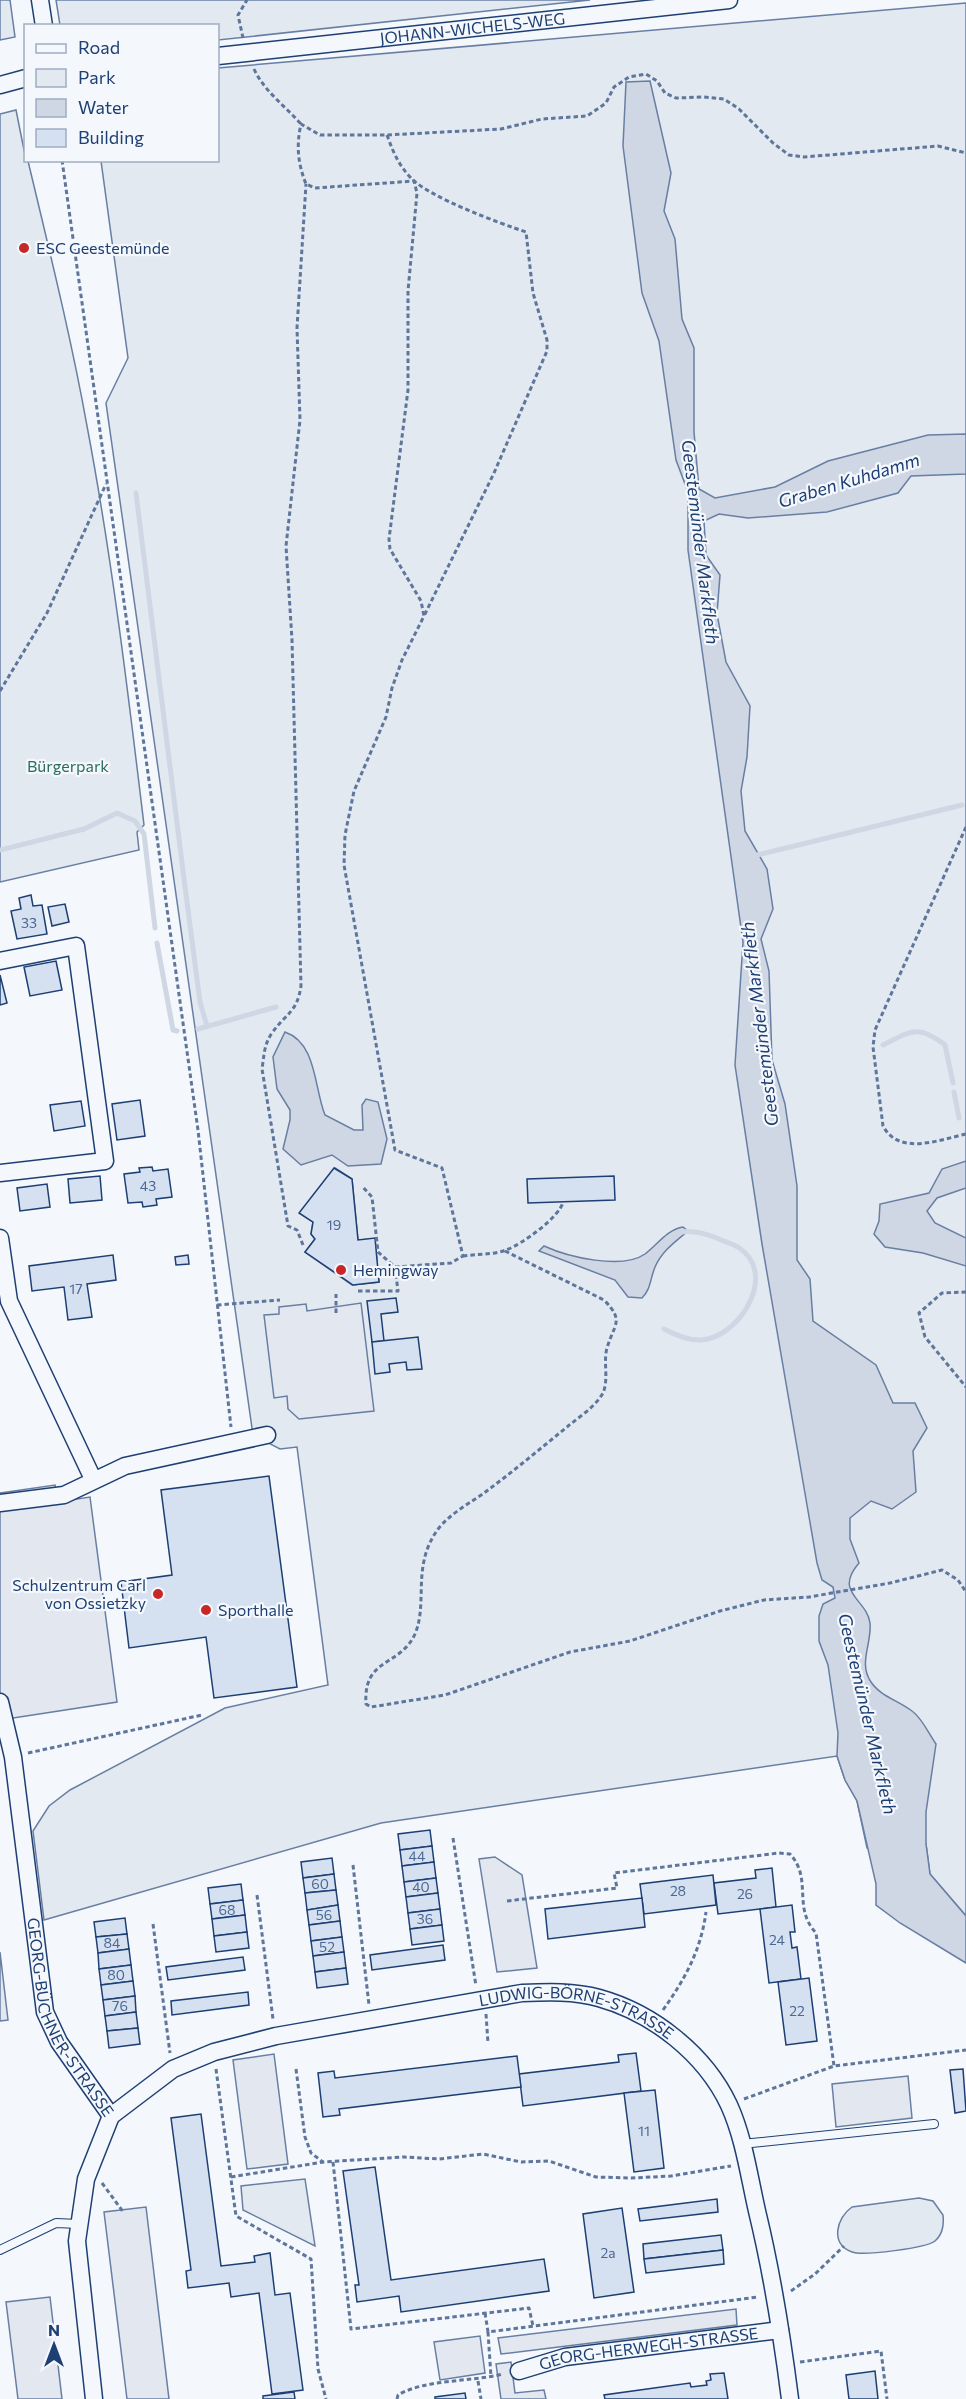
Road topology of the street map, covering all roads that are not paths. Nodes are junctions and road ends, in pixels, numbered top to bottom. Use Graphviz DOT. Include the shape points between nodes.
graph roads {
  1 [pos="40,0"];
  2 [pos="729,0"];
  3 [pos="44,24"];
  4 [pos="219,56"];
  5 [pos="24,79"];
  6 [pos="0,85"];
  7 [pos="0,961"];
  8 [pos="0,1173"];
  9 [pos="0,1238"];
  10 [pos="267,1436"];
  11 [pos="93,1479"];
  12 [pos="0,1503"];
  13 [pos="0,1702"];
  14 [pos="111,2116"];
  15 [pos="934,2124"];
  16 [pos="741,2144"];
  17 [pos="79,2224"];
  18 [pos="0,2250"];
  19 [pos="780,2330"];
  20 [pos="519,2371"];
  21 [pos="94,2399"];
  22 [pos="790,2399"];
  1 -- 3 [label="street"];
  2 -- 4 [label="street, JOHANN-WICHELS-WEG"];
  5 -- 6 [label="street"];
  7 -- 8 [label="street" via="76,946 105,1161"];
  9 -- 11 [label="street" via="9,1301"];
  10 -- 11 [label="street" via="146,1461"];
  11 -- 12 [label="street" via="64,1494"];
  13 -- 14 [label="street, GEORG-BÜCHNER-STRASSE" via="13,1757 45,2012 59,2042"];
  14 -- 16 [label="street, LUDWIG-BÖRNE-STRASSE" via="173,2069 214,2052 276,2036 481,1999 559,1991 599,1998 654,2023 704,2065 729,2104"];
  14 -- 17 [label="street, GEORG-BÜCHNER-STRASSE" via="86,2179"];
  15 -- 16 [label="lane"];
  16 -- 19 [label="street, LUDWIG-BÖRNE-STRASSE"];
  17 -- 18 [label="lane" via="56,2223"];
  17 -- 21 [label="street, GEORG-BÜCHNER-STRASSE" via="77,2241"];
  19 -- 20 [label="street, GEORG-HERWEGH-STRASSE" via="566,2357"];
  19 -- 22 [label="street, LUDWIG-BÖRNE-STRASSE"];
}
